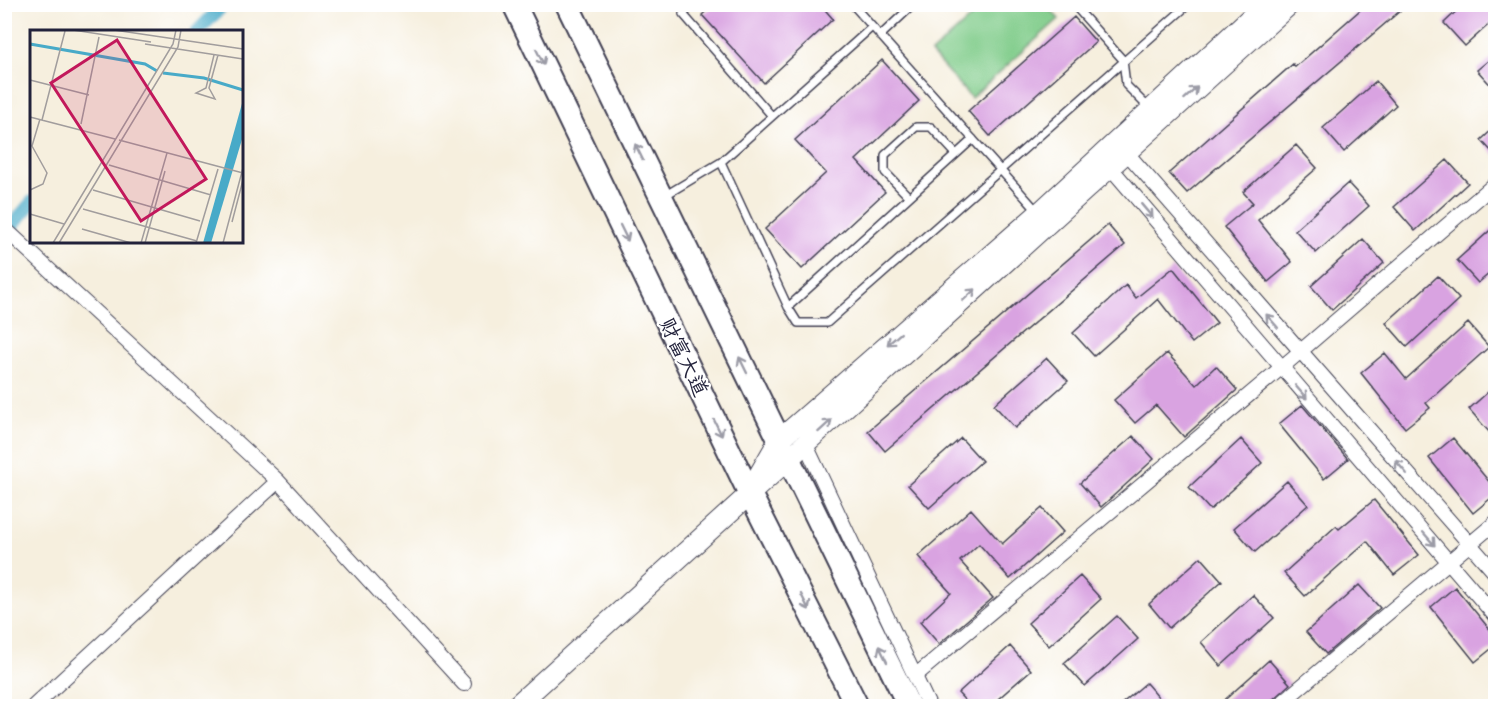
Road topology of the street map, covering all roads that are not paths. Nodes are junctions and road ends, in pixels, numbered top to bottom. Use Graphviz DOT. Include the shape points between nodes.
graph roads {
  1 [pos="514,4"];
  2 [pos="567,4"];
  3 [pos="693,4"];
  4 [pos="852,4"];
  5 [pos="914,4"];
  6 [pos="1074,4"];
  7 [pos="1189,4"];
  8 [pos="1265,4"];
  9 [pos="1290,4"];
  10 [pos="872,27"];
  11 [pos="880,36"];
  12 [pos="1124,60"];
  13 [pos="1156,115"];
  14 [pos="772,116"];
  15 [pos="973,139"];
  16 [pos="1126,152"];
  17 [pos="956,154"];
  18 [pos="721,162"];
  19 [pos="1110,167"];
  20 [pos="1001,169"];
  21 [pos="1496,183"];
  22 [pos="661,197"];
  23 [pos="909,197"];
  24 [pos="1043,218"];
  25 [pos="4,228"];
  26 [pos="788,307"];
  27 [pos="1299,352"];
  28 [pos="1281,368"];
  29 [pos="805,444"];
  30 [pos="783,450"];
  31 [pos="278,480"];
  32 [pos="749,492"];
  33 [pos="1496,522"];
  34 [pos="1469,545"];
  35 [pos="1449,563"];
  36 [pos="1496,574"];
  37 [pos="1496,617"];
  38 [pos="915,676"];
  39 [pos="464,684"];
  40 [pos="34,706"];
  41 [pos="516,706"];
  42 [pos="857,706"];
  43 [pos="909,706"];
  44 [pos="929,706"];
  45 [pos="1278,706"];
  1 -- 32 [label="main road, 财富大道, one-way"];
  22 -- 2 [label="main road, one-way"];
  3 -- 14 [label="lane" via="683,14"];
  4 -- 10 [label="lane"];
  5 -- 11 [label="lane"];
  6 -- 12 [label="lane"];
  7 -- 12 [label="lane"];
  8 -- 13 [label="main road"];
  13 -- 9 [label="main road, one-way"];
  10 -- 11 [label="lane"];
  10 -- 14 [label="lane"];
  11 -- 15 [label="lane"];
  12 -- 13 [label="lane" via="1126,85"];
  12 -- 20 [label="lane"];
  13 -- 16 [label="main road"];
  13 -- 24 [label="main road"];
  14 -- 18 [label="lane"];
  15 -- 17 [label="lane"];
  15 -- 20 [label="lane"];
  16 -- 19 [label="main road"];
  27 -- 16 [label="street, one-way"];
  17 -- 23 [label="lane"];
  17 -- 23 [label="lane" via="931,127 916,127 885,155 885,172"];
  18 -- 22 [label="lane"];
  18 -- 26 [label="lane"];
  19 -- 24 [label="main road"];
  19 -- 28 [label="street, one-way"];
  20 -- 24 [label="lane"];
  20 -- 26 [label="lane" via="827,323 798,323"];
  21 -- 27 [label="street"];
  30 -- 22 [label="main road, one-way"];
  23 -- 26 [label="lane"];
  29 -- 24 [label="main road, one-way"];
  24 -- 30 [label="main road, one-way"];
  25 -- 31 [label="street"];
  27 -- 28 [label="street"];
  34 -- 27 [label="street, one-way"];
  28 -- 35 [label="street, one-way"];
  28 -- 38 [label="street"];
  29 -- 30 [label="main road"];
  29 -- 38 [label="street"];
  30 -- 32 [label="main road"];
  43 -- 30 [label="main road, one-way"];
  31 -- 39 [label="street"];
  31 -- 40 [label="street"];
  32 -- 41 [label="main road"];
  32 -- 42 [label="main road, 财富大道, one-way"];
  33 -- 34 [label="street"];
  34 -- 35 [label="street"];
  34 -- 36 [label="street"];
  35 -- 37 [label="street"];
  35 -- 45 [label="street"];
  38 -- 44 [label="street"];
}
